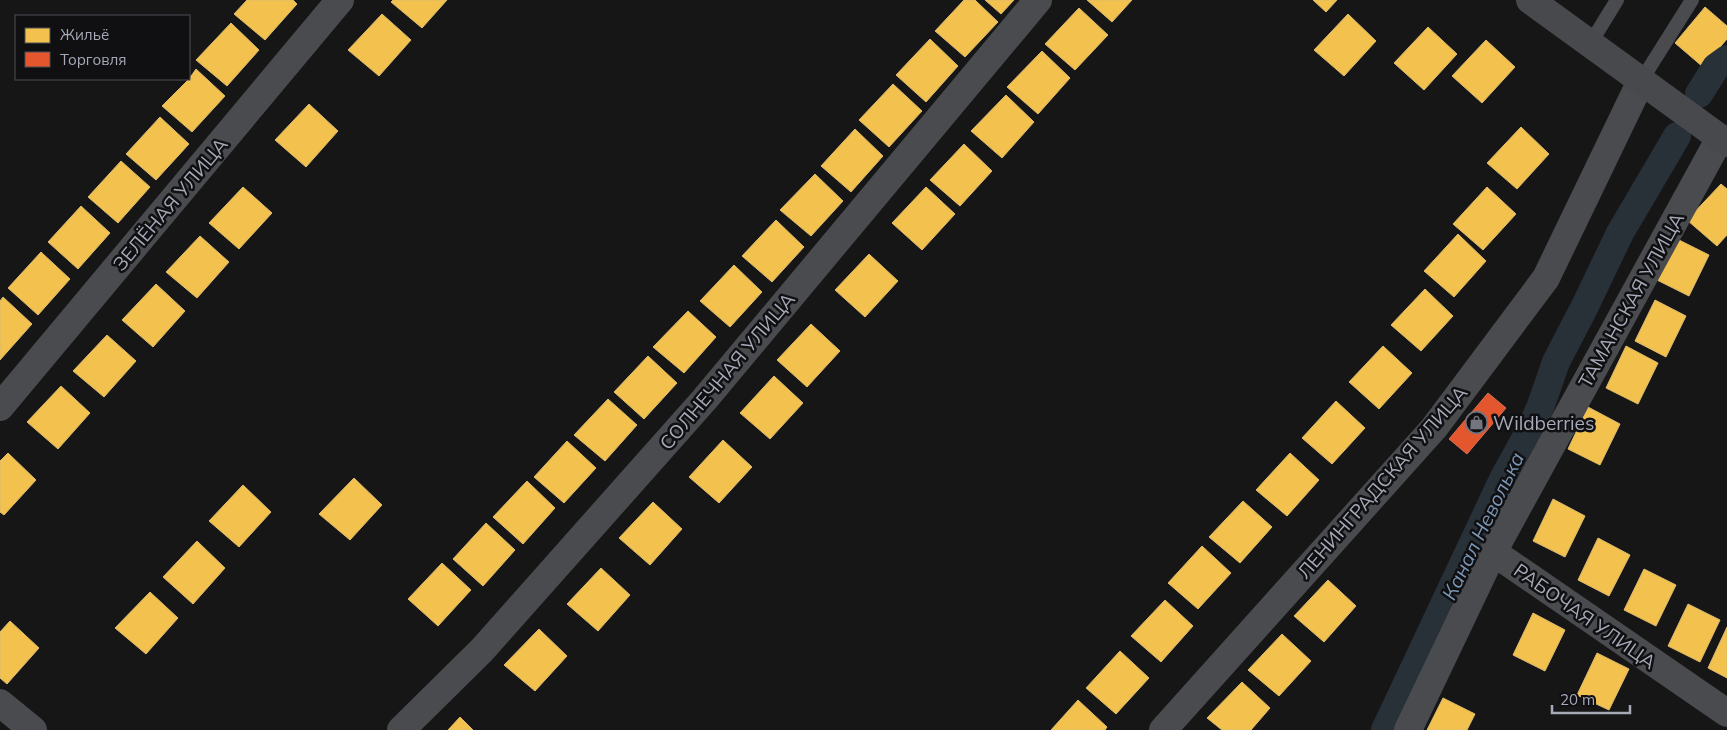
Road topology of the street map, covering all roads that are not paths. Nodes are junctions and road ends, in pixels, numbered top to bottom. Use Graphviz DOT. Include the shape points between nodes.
graph roads {
  1 [pos="340,0"];
  2 [pos="1038,0"];
  3 [pos="1530,0"];
  4 [pos="1617,0"];
  5 [pos="1692,0"];
  6 [pos="1590,44"];
  7 [pos="1647,86"];
  8 [pos="1718,137"];
  9 [pos="0,408"];
  10 [pos="1493,552"];
  11 [pos="0,703"];
  12 [pos="1727,714"];
  13 [pos="33,730"];
  14 [pos="401,730"];
  15 [pos="1163,730"];
  16 [pos="1408,730"];
  1 -- 9 [label="street, ЗЕЛЁНАЯ УЛИЦА"];
  2 -- 14 [label="street, СОЛНЕЧНАЯ УЛИЦА" via="704,400 482,650"];
  3 -- 6 [label="main road"];
  4 -- 6 [label="lane"];
  5 -- 7 [label="lane"];
  6 -- 7 [label="main road"];
  7 -- 8 [label="main road"];
  7 -- 15 [label="street, ЛЕНИНГРАДСКАЯ УЛИЦА" via="1546,278 1434,428"];
  8 -- 10 [label="street, ТАМАНСКАЯ УЛИЦА"];
  10 -- 12 [label="street, РАБОЧАЯ УЛИЦА"];
  10 -- 16 [label="street, ТАМАНСКАЯ УЛИЦА"];
  11 -- 13 [label="street"];
}
